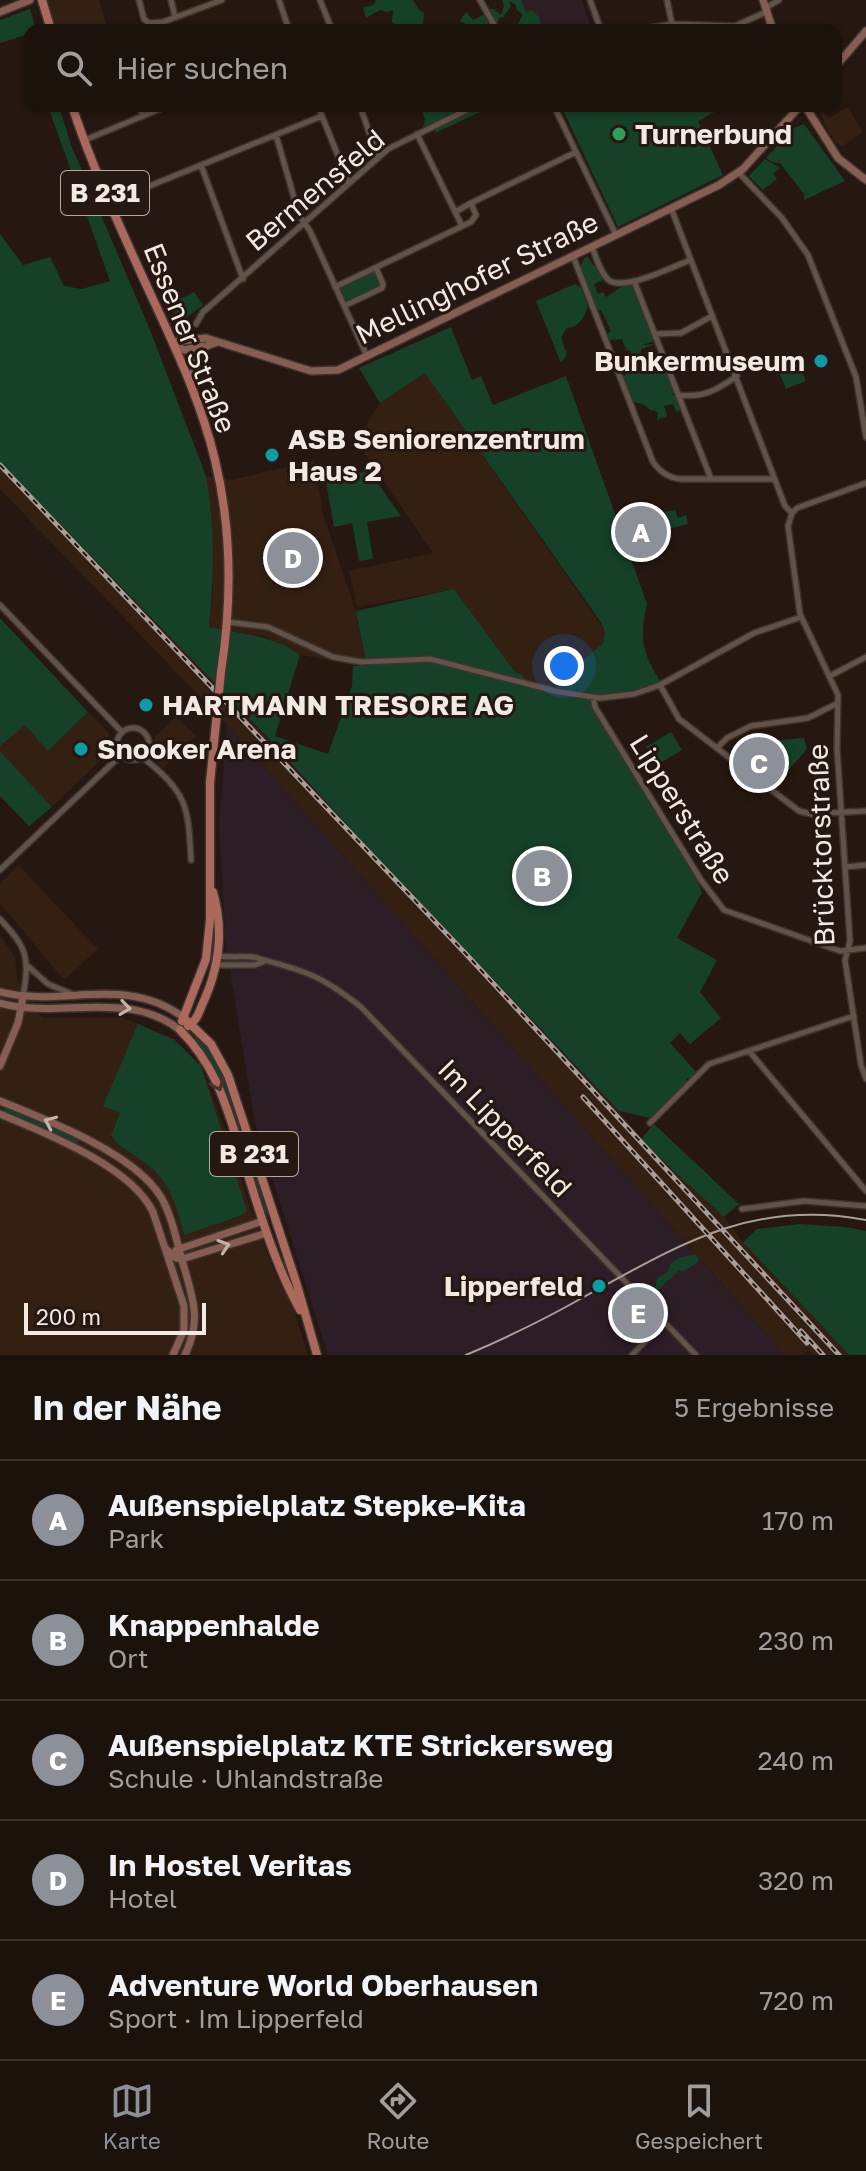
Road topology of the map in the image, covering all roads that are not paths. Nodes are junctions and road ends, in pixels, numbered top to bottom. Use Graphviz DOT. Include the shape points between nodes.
graph roads {
  1 [pos="30,0"];
  2 [pos="42,0"];
  3 [pos="139,0"];
  4 [pos="171,0"];
  5 [pos="222,0"];
  6 [pos="279,0"];
  7 [pos="320,0"];
  8 [pos="480,0"];
  9 [pos="590,0"];
  10 [pos="667,0"];
  11 [pos="779,0"];
  12 [pos="210,2"];
  13 [pos="766,6"];
  14 [pos="0,12"];
  15 [pos="175,17"];
  16 [pos="49,24"];
  17 [pos="287,24"];
  18 [pos="330,24"];
  19 [pos="494,24"];
  20 [pos="599,24"];
  21 [pos="672,24"];
  22 [pos="738,24"];
  23 [pos="866,31"];
  24 [pos="842,59"];
  25 [pos="74,112"];
  26 [pos="141,112"];
  27 [pos="153,112"];
  28 [pos="320,112"];
  29 [pos="362,112"];
  30 [pos="463,112"];
  31 [pos="557,112"];
  32 [pos="797,112"];
  33 [pos="807,112"];
  34 [pos="143,116"];
  35 [pos="322,116"];
  36 [pos="417,134"];
  37 [pos="276,135"];
  38 [pos="84,140"];
  39 [pos="576,152"];
  40 [pos="378,158"];
  41 [pos="201,165"];
  42 [pos="738,172"];
  43 [pos="866,180"];
  44 [pos="349,183"];
  45 [pos="109,202"];
  46 [pos="471,203"];
  47 [pos="671,208"];
  48 [pos="455,212"];
  49 [pos="303,224"];
  50 [pos="462,226"];
  51 [pos="616,235"];
  52 [pos="592,247"];
  53 [pos="573,256"];
  54 [pos="690,260"];
  55 [pos="376,268"];
  56 [pos="243,279"];
  57 [pos="634,281"];
  58 [pos="335,287"];
  59 [pos="344,306"];
  60 [pos="712,316"];
  61 [pos="196,324"];
  62 [pos="655,334"];
  63 [pos="173,342"];
  64 [pos="219,342"];
  65 [pos="204,346"];
  66 [pos="367,356"];
  67 [pos="737,376"];
  68 [pos="191,385"];
  69 [pos="679,395"];
  70 [pos="866,437"];
  71 [pos="711,479"];
  72 [pos="774,479"];
  73 [pos="866,483"];
  74 [pos="792,513"];
  75 [pos="0,605"];
  76 [pos="801,617"];
  77 [pos="228,622"];
  78 [pos="866,657"];
  79 [pos="830,676"];
  80 [pos="660,685"];
  81 [pos="593,697"];
  82 [pos="838,703"];
  83 [pos="122,732"];
  84 [pos="717,748"];
  85 [pos="121,755"];
  86 [pos="142,757"];
  87 [pos="866,811"];
  88 [pos="841,812"];
  89 [pos="191,860"];
  90 [pos="866,865"];
  91 [pos="845,867"];
  92 [pos="0,870"];
  93 [pos="210,883"];
  94 [pos="0,919"];
  95 [pos="866,948"];
  96 [pos="846,951"];
  97 [pos="206,959"];
  98 [pos="217,960"];
  99 [pos="28,966"];
  100 [pos="0,992"];
  101 [pos="72,994"];
  102 [pos="23,997"];
  103 [pos="0,1003"];
  104 [pos="21,1008"];
  105 [pos="854,1016"];
  106 [pos="183,1017"];
  107 [pos="193,1023"];
  108 [pos="180,1030"];
  109 [pos="749,1050"];
  110 [pos="0,1066"];
  111 [pos="866,1079"];
  112 [pos="0,1101"];
  113 [pos="0,1114"];
  114 [pos="650,1123"];
  115 [pos="866,1191"];
  116 [pos="866,1206"];
  117 [pos="742,1209"];
  118 [pos="263,1221"];
  119 [pos="276,1225"];
  120 [pos="267,1233"];
  121 [pos="178,1248"];
  122 [pos="171,1258"];
  123 [pos="182,1259"];
  124 [pos="305,1319"];
  125 [pos="664,1322"];
  126 [pos="173,1355"];
  127 [pos="185,1355"];
  128 [pos="317,1355"];
  129 [pos="632,1355"];
  130 [pos="696,1355"];
  1 -- 14 [label="main road"];
  2 -- 16 [label="main road"];
  3 -- 15 [label="street" via="147,23"];
  4 -- 15 [label="street"];
  5 -- 12 [label="street"];
  6 -- 17 [label="street"];
  7 -- 18 [label="street"];
  8 -- 19 [label="street"];
  9 -- 20 [label="street"];
  10 -- 21 [label="street"];
  11 -- 13 [label="street"];
  12 -- 15 [label="street"];
  13 -- 22 [label="street"];
  23 -- 24 [label="main road"];
  25 -- 38 [label="main road, Essener Straße / B 231"];
  26 -- 34 [label="street"];
  27 -- 34 [label="street"];
  28 -- 35 [label="street"];
  29 -- 40 [label="street"];
  30 -- 36 [label="street, Bermensfeld"];
  31 -- 39 [label="street"];
  32 -- 42 [label="main road, Mellinghofer Straße"];
  33 -- 43 [label="main road" via="838,158"];
  34 -- 38 [label="street"];
  35 -- 37 [label="street"];
  35 -- 44 [label="street"];
  36 -- 40 [label="street, Bermensfeld"];
  36 -- 48 [label="street"];
  37 -- 41 [label="street"];
  37 -- 49 [label="street"];
  38 -- 45 [label="main road, Essener Straße / B 231"];
  39 -- 46 [label="street"];
  39 -- 51 [label="street"];
  40 -- 44 [label="street, Bermensfeld"];
  41 -- 45 [label="street"];
  41 -- 56 [label="street"];
  42 -- 47 [label="main road, Mellinghofer Straße"];
  42 -- 70 [label="street" via="808,255 856,377"];
  44 -- 49 [label="street, Bermensfeld"];
  45 -- 63 [label="main road, Essener Straße / B 231"];
  46 -- 48 [label="street"];
  46 -- 50 [label="street" via="475,218"];
  47 -- 51 [label="main road, Mellinghofer Straße"];
  47 -- 54 [label="street"];
  48 -- 50 [label="street"];
  49 -- 56 [label="street, Bermensfeld"];
  49 -- 58 [label="street"];
  50 -- 55 [label="street"];
  51 -- 52 [label="main road, Mellinghofer Straße"];
  52 -- 53 [label="main road, Mellinghofer Straße"];
  52 -- 57 [label="street" via="608,279"];
  53 -- 66 [label="main road, Mellinghofer Straße"];
  53 -- 71 [label="street" via="653,462 673,478"];
  54 -- 57 [label="street"];
  54 -- 60 [label="street"];
  55 -- 58 [label="street"];
  55 -- 59 [label="street" via="382,288"];
  56 -- 61 [label="street, Bermensfeld"];
  57 -- 62 [label="street"];
  58 -- 59 [label="street"];
  59 -- 66 [label="street"];
  60 -- 62 [label="street" via="681,333"];
  60 -- 67 [label="street"];
  62 -- 69 [label="street"];
  63 -- 64 [label="main road, Mellinghofer Straße"];
  63 -- 65 [label="main road" via="184,350"];
  63 -- 68 [label="main road, Essener Straße / B 231"];
  64 -- 65 [label="main road"];
  64 -- 66 [label="main road, Mellinghofer Straße" via="320,373"];
  65 -- 68 [label="main road" via="195,360"];
  67 -- 69 [label="street" via="702,396"];
  67 -- 72 [label="street"];
  68 -- 77 [label="main road, Essener Straße / B 231" via="221,487 228,542"];
  69 -- 71 [label="street"];
  71 -- 72 [label="street"];
  72 -- 74 [label="street"];
  73 -- 74 [label="street"];
  74 -- 76 [label="street, Brücktorstraße" via="788,526"];
  75 -- 83 [label="street"];
  76 -- 79 [label="street, Brücktorstraße"];
  76 -- 80 [label="street" via="754,633"];
  77 -- 81 [label="street" via="268,627 343,659 430,659"];
  77 -- 93 [label="main road, Essener Straße / B 231, bridge" via="210,783"];
  78 -- 79 [label="street"];
  79 -- 82 [label="street, Brücktorstraße"];
  80 -- 81 [label="street"];
  80 -- 84 [label="street" via="677,717"];
  81 -- 96 [label="street, Lipperstraße" via="719,906 737,917"];
  82 -- 84 [label="street" via="808,718 751,726"];
  82 -- 88 [label="street, Brücktorstraße"];
  83 -- 85 [label="street" via="117,742"];
  83 -- 86 [label="street" via="144,733 149,746"];
  84 -- 88 [label="street" via="801,812"];
  85 -- 86 [label="street"];
  85 -- 92 [label="street"];
  86 -- 89 [label="street" via="183,799"];
  87 -- 88 [label="street"];
  88 -- 91 [label="street, Brücktorstraße"];
  90 -- 91 [label="street"];
  91 -- 96 [label="street, Brücktorstraße" via="850,941"];
  93 -- 97 [label="main road, Essener Straße / B 231"];
  93 -- 98 [label="main road, Essener Straße / B 231" via="218,918"];
  94 -- 99 [label="street" via="23,947"];
  95 -- 96 [label="street"];
  96 -- 105 [label="street, Brücktorstraße"];
  97 -- 98 [label="main road"];
  97 -- 106 [label="main road, Essener Straße / B 231"];
  98 -- 107 [label="main road, Essener Straße / B 231"];
  98 -- 125 [label="street, Im Lipperfeld" via="291,967 318,976 361,1007"];
  99 -- 101 [label="street" via="48,984"];
  99 -- 102 [label="street"];
  100 -- 102 [label="main road"];
  101 -- 102 [label="main road"];
  101 -- 106 [label="main road" via="138,997"];
  102 -- 104 [label="main road"];
  103 -- 104 [label="main road"];
  104 -- 108 [label="main road, one-way" via="118,1006 159,1017"];
  104 -- 110 [label="main road"];
  105 -- 109 [label="street"];
  105 -- 111 [label="street, Brücktorstraße"];
  106 -- 107 [label="main road, B 231"];
  106 -- 108 [label="main road, Essener Straße / B 231"];
  107 -- 108 [label="main road"];
  107 -- 119 [label="main road, B 231" via="228,1075"];
  108 -- 118 [label="main road, B 231, one-way" via="201,1052 220,1088"];
  109 -- 114 [label="street" via="709,1064"];
  109 -- 115 [label="street"];
  121 -- 112 [label="main road, one-way" via="162,1199 142,1176 82,1136"];
  113 -- 122 [label="main road" via="73,1147 132,1185 150,1206"];
  116 -- 117 [label="street" via="804,1201"];
  118 -- 119 [label="main road"];
  118 -- 120 [label="main road, B 231"];
  118 -- 121 [label="main road"];
  119 -- 120 [label="main road"];
  119 -- 124 [label="main road, B 231"];
  123 -- 120 [label="main road, one-way"];
  120 -- 124 [label="main road, B 231"];
  121 -- 122 [label="main road"];
  121 -- 123 [label="main road"];
  122 -- 123 [label="main road"];
  122 -- 126 [label="main road" via="186,1317"];
  123 -- 127 [label="main road" via="196,1314"];
  124 -- 128 [label="main road, B 231"];
  125 -- 129 [label="street"];
  125 -- 130 [label="street, Im Lipperfeld"];
}
